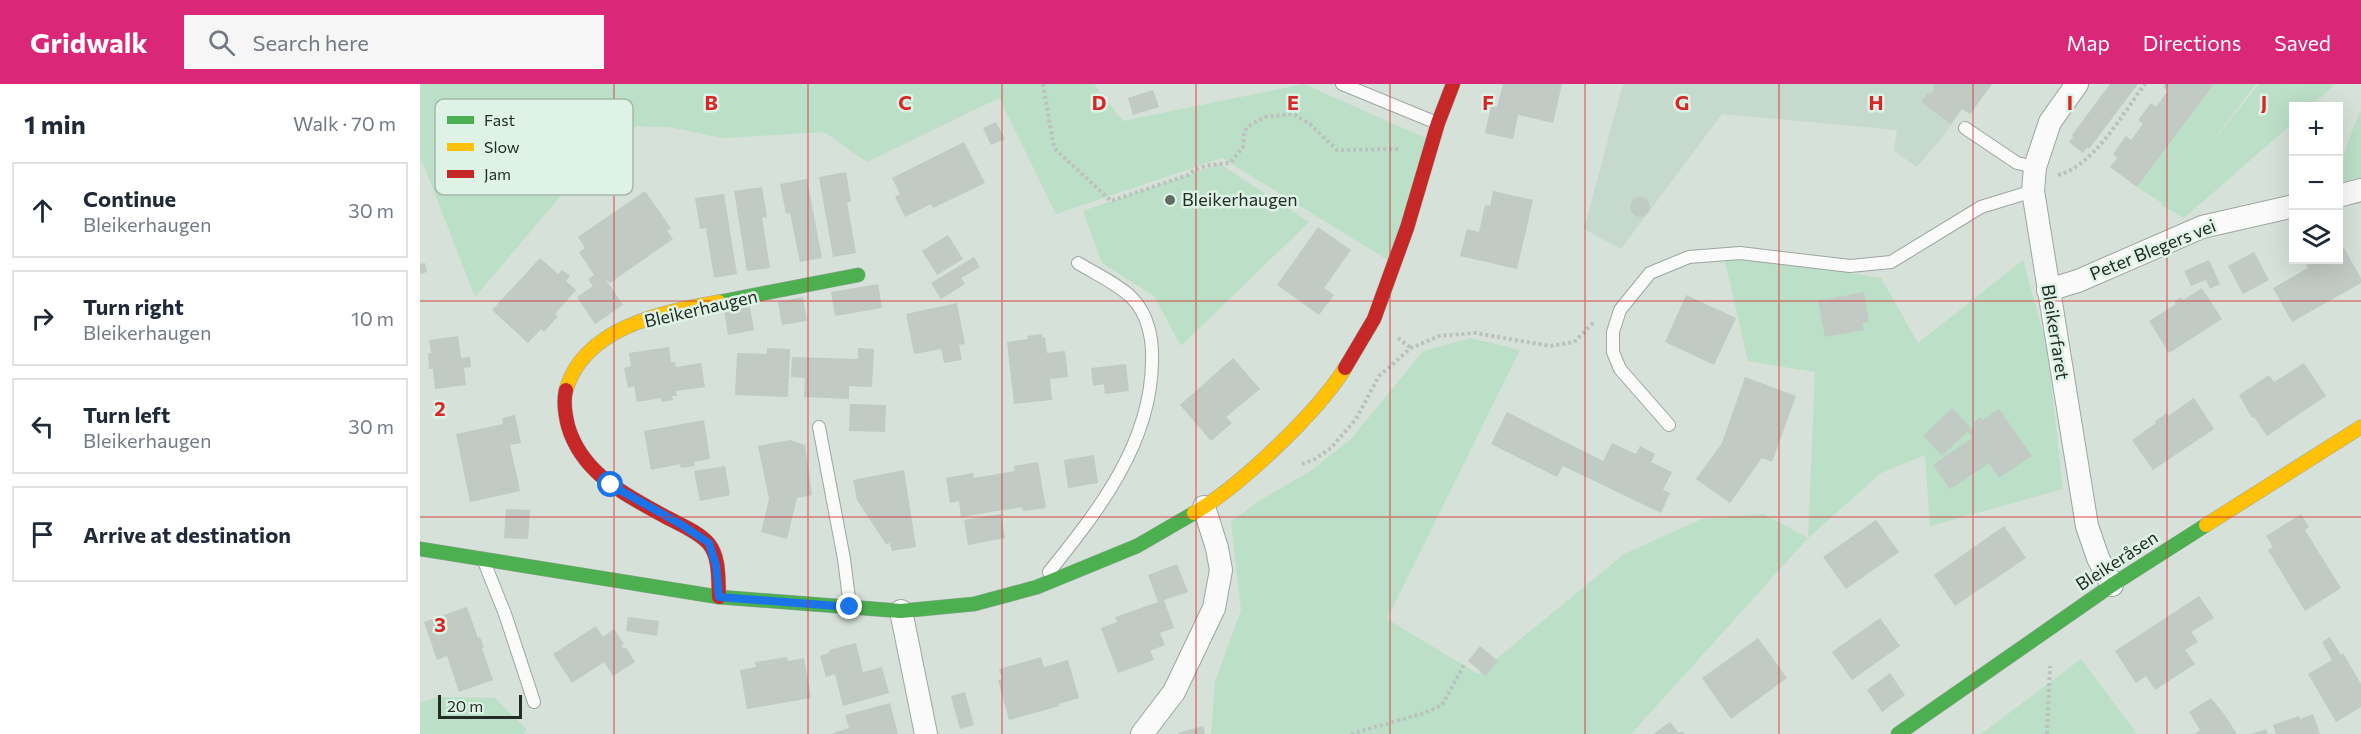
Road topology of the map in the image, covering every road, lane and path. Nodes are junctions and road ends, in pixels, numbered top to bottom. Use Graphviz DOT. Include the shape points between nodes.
graph roads {
  1 [pos="1043,84"];
  2 [pos="1342,84"];
  3 [pos="1453,84"];
  4 [pos="2077,84"];
  5 [pos="2145,84"];
  6 [pos="1438,123"];
  7 [pos="1965,128"];
  8 [pos="1433,139"];
  9 [pos="2039,178"];
  10 [pos="2361,190"];
  11 [pos="2343,195"];
  12 [pos="2289,207"];
  13 [pos="1078,263"];
  14 [pos="858,275"];
  15 [pos="2048,290"];
  16 [pos="1669,425"];
  17 [pos="819,427"];
  18 [pos="2361,427"];
  19 [pos="1204,507"];
  20 [pos="420,549"];
  21 [pos="483,560"];
  22 [pos="2112,585"];
  23 [pos="1037,587"];
  24 [pos="719,597"];
  25 [pos="850,607"];
  26 [pos="902,610"];
  27 [pos="2046,631"];
  28 [pos="1464,665"];
  29 [pos="534,702"];
  30 [pos="926,734"];
  31 [pos="1142,734"];
  32 [pos="1351,734"];
  33 [pos="1898,734"];
  34 [pos="2047,734"];
  1 -- 8 [label="path" via="1054,148 1111,201 1193,171 1230,163 1243,147 1247,128 1265,117 1293,114 1310,124 1337,150 1401,149"];
  2 -- 6 [label="lane"];
  3 -- 6 [label="street"];
  4 -- 9 [label="street, Bleikerfaret" via="2050,122"];
  5 -- 9 [label="path" via="2083,162 2063,174"];
  6 -- 8 [label="street"];
  7 -- 9 [label="lane"];
  8 -- 19 [label="street" via="1407,228 1374,319 1341,374 1259,462"];
  9 -- 15 [label="street, Bleikerfaret"];
  9 -- 16 [label="lane" via="1981,207 1891,262 1850,266 1740,253 1689,257 1650,273 1620,310 1613,332 1613,352 1620,369"];
  10 -- 11 [label="street"];
  12 -- 15 [label="street, Peter Blegers vei" via="2202,227"];
  13 -- 23 [label="lane" via="1132,296 1145,315 1153,348 1152,385 1143,426 1103,502"];
  14 -- 24 [label="street, Bleikerhaugen" via="669,312 636,324 590,348 567,382 563,404 568,432 578,451 611,485 709,543"];
  15 -- 22 [label="street, Bleikerfaret" via="2087,526"];
  17 -- 25 [label="lane"];
  18 -- 22 [label="street, Bleikeråsen"];
  19 -- 23 [label="street" via="1137,546"];
  19 -- 31 [label="street" via="1221,570 1214,608 1174,692"];
  20 -- 21 [label="street"];
  21 -- 24 [label="street"];
  21 -- 29 [label="lane"];
  22 -- 27 [label="street, Bleikeråsen"];
  23 -- 26 [label="street" via="974,604"];
  24 -- 25 [label="street"];
  25 -- 26 [label="street"];
  26 -- 30 [label="street"];
  27 -- 33 [label="street, Bleikeråsen"];
  27 -- 34 [label="path" via="2050,664"];
  28 -- 32 [label="path" via="1443,705"];
}
